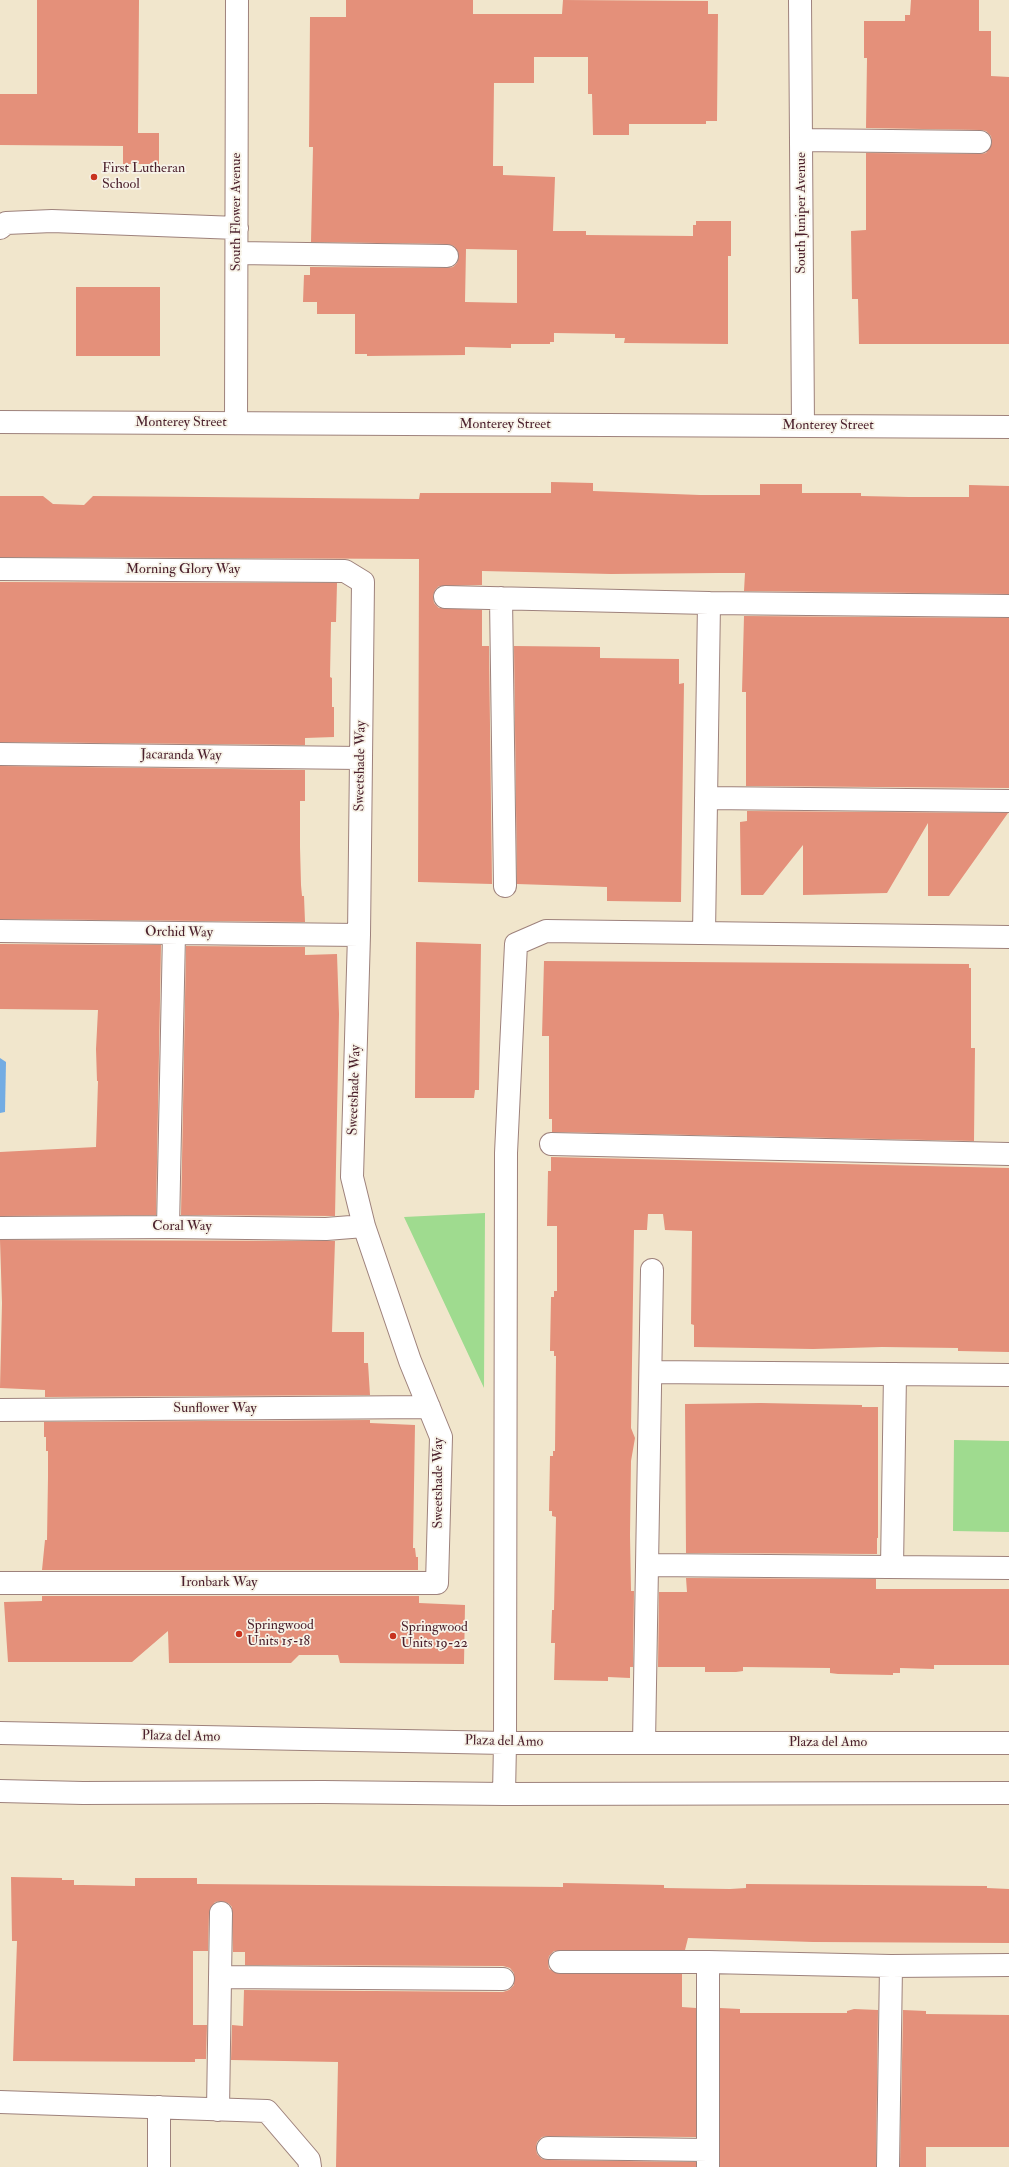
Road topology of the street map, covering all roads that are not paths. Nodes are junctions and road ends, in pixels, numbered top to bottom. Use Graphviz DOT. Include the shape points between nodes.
graph roads {
  1 [pos="237,0"];
  2 [pos="800,0"];
  3 [pos="801,140"];
  4 [pos="980,142"];
  5 [pos="0,228"];
  6 [pos="237,228"];
  7 [pos="237,253"];
  8 [pos="447,256"];
  9 [pos="0,422"];
  10 [pos="236,423"];
  11 [pos="803,426"];
  12 [pos="1009,427"];
  13 [pos="0,569"];
  14 [pos="362,582"];
  15 [pos="445,597"];
  16 [pos="502,598"];
  17 [pos="709,603"];
  18 [pos="1009,606"];
  19 [pos="0,754"];
  20 [pos="361,758"];
  21 [pos="706,798"];
  22 [pos="1009,801"];
  23 [pos="505,886"];
  24 [pos="0,931"];
  25 [pos="174,933"];
  26 [pos="704,933"];
  27 [pos="359,935"];
  28 [pos="1009,937"];
  29 [pos="551,1144"];
  30 [pos="1009,1154"];
  31 [pos="364,1226"];
  32 [pos="168,1227"];
  33 [pos="0,1228"];
  34 [pos="652,1270"];
  35 [pos="651,1372"];
  36 [pos="895,1374"];
  37 [pos="1009,1375"];
  38 [pos="429,1407"];
  39 [pos="0,1410"];
  40 [pos="647,1565"];
  41 [pos="892,1567"];
  42 [pos="1009,1568"];
  43 [pos="0,1583"];
  44 [pos="437,1583"];
  45 [pos="0,1734"];
  46 [pos="506,1743"];
  47 [pos="1009,1743"];
  48 [pos="644,1744"];
  49 [pos="0,1791"];
  50 [pos="1009,1793"];
  51 [pos="504,1794"];
  52 [pos="221,1913"];
  53 [pos="560,1962"];
  54 [pos="708,1962"];
  55 [pos="1009,1965"];
  56 [pos="891,1966"];
  57 [pos="220,1977"];
  58 [pos="503,1979"];
  59 [pos="0,2102"];
  60 [pos="159,2108"];
  61 [pos="218,2110"];
  62 [pos="548,2148"];
  63 [pos="708,2158"];
  64 [pos="159,2167"];
  65 [pos="310,2167"];
  66 [pos="888,2167"];
  1 -- 6 [label="street, South Flower Avenue"];
  2 -- 3 [label="street, South Juniper Avenue"];
  3 -- 4 [label="street"];
  3 -- 11 [label="street, South Juniper Avenue"];
  5 -- 6 [label="street" via="6,223 52,221"];
  6 -- 7 [label="street, South Flower Avenue"];
  7 -- 8 [label="street"];
  7 -- 10 [label="street, South Flower Avenue"];
  9 -- 10 [label="street, Monterey Street"];
  10 -- 11 [label="street, Monterey Street"];
  11 -- 12 [label="street, Monterey Street"];
  13 -- 14 [label="street, Morning Glory Way" via="345,571"];
  14 -- 20 [label="street, Sweetshade Way"];
  15 -- 16 [label="street"];
  16 -- 17 [label="street"];
  16 -- 23 [label="street"];
  17 -- 18 [label="street"];
  17 -- 21 [label="street"];
  19 -- 20 [label="street, Jacaranda Way"];
  20 -- 27 [label="street, Sweetshade Way"];
  21 -- 22 [label="street"];
  21 -- 26 [label="street"];
  24 -- 25 [label="street, Orchid Way"];
  25 -- 27 [label="street, Orchid Way"];
  25 -- 32 [label="street"];
  26 -- 28 [label="street"];
  26 -- 46 [label="street" via="546,931 516,944 506,1153"];
  27 -- 31 [label="street, Sweetshade Way" via="352,1177"];
  29 -- 30 [label="street"];
  31 -- 32 [label="street, Coral Way" via="326,1229"];
  31 -- 38 [label="street, Sweetshade Way" via="410,1361"];
  32 -- 33 [label="street, Coral Way"];
  34 -- 35 [label="street"];
  35 -- 36 [label="street"];
  35 -- 40 [label="street"];
  36 -- 37 [label="street"];
  36 -- 41 [label="street"];
  38 -- 39 [label="street, Sunflower Way"];
  38 -- 44 [label="street, Sweetshade Way" via="441,1437"];
  40 -- 41 [label="street"];
  40 -- 48 [label="street"];
  41 -- 42 [label="street"];
  43 -- 44 [label="street, Ironbark Way"];
  45 -- 46 [label="street, Plaza del Amo"];
  46 -- 48 [label="street, Plaza del Amo"];
  46 -- 51 [label="street"];
  47 -- 48 [label="street, Plaza del Amo"];
  49 -- 51 [label="street"];
  50 -- 51 [label="street"];
  52 -- 57 [label="street"];
  53 -- 54 [label="street"];
  54 -- 56 [label="street"];
  54 -- 63 [label="street"];
  55 -- 56 [label="street"];
  56 -- 66 [label="street"];
  57 -- 58 [label="street"];
  57 -- 61 [label="street"];
  59 -- 60 [label="street"];
  60 -- 61 [label="street"];
  60 -- 64 [label="street"];
  61 -- 65 [label="street" via="267,2111 309,2160"];
  62 -- 63 [label="street"];
}
